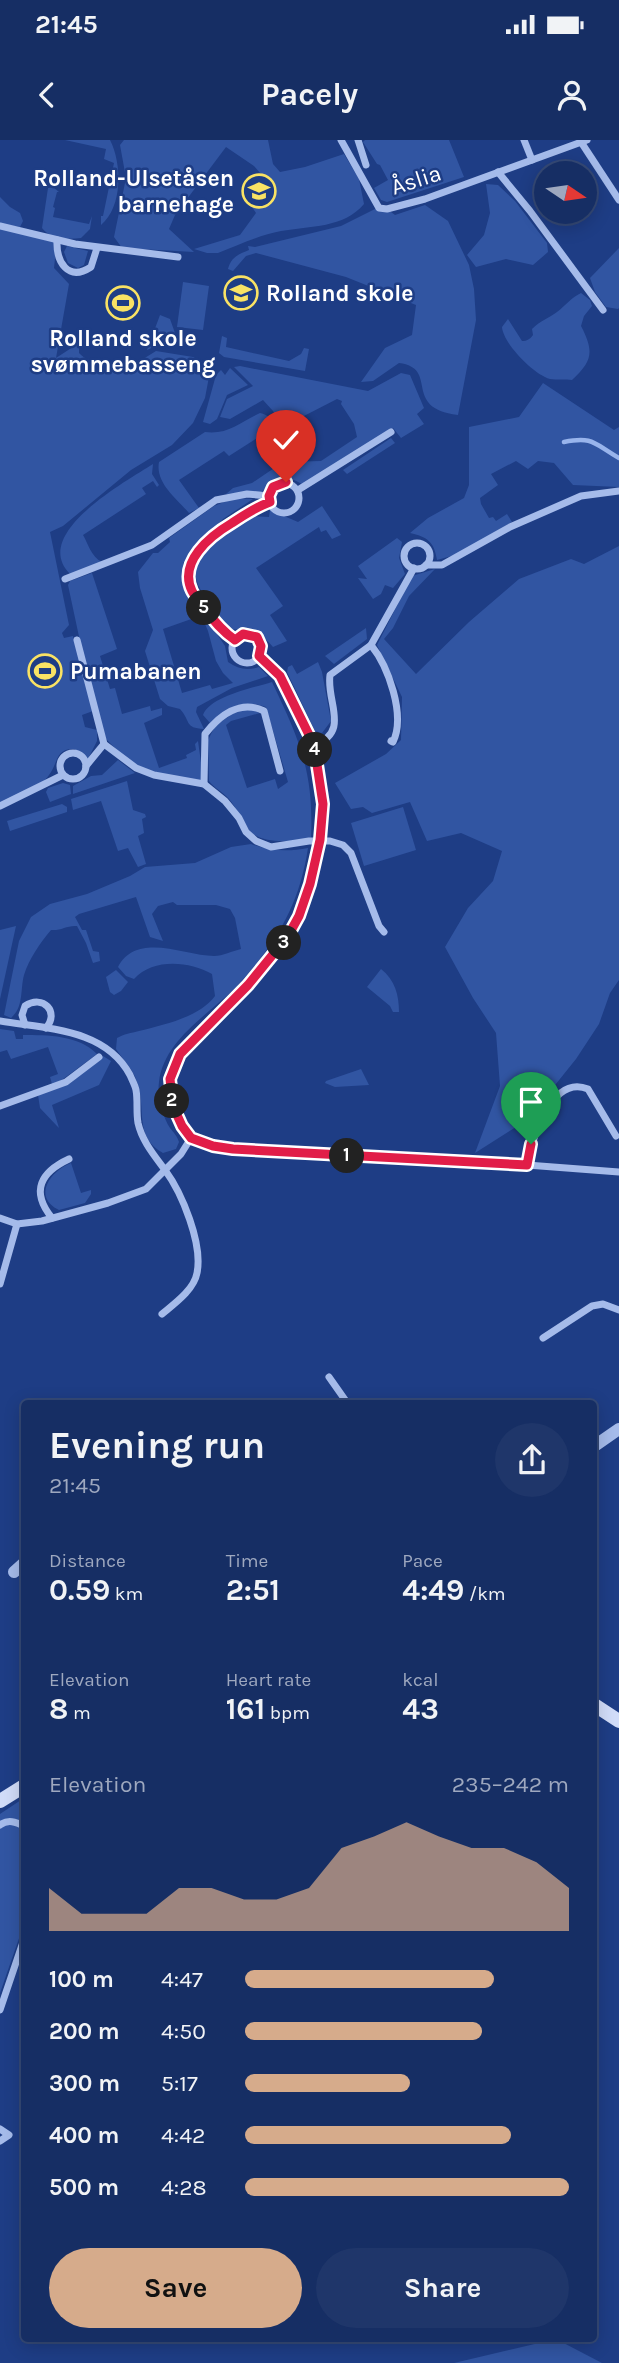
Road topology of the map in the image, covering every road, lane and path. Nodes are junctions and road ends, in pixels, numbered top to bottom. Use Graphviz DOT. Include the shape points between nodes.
graph roads {
  1 [pos="341,140"];
  2 [pos="358,140"];
  3 [pos="524,140"];
  4 [pos="584,141"];
  5 [pos="532,160"];
  6 [pos="366,165"];
  7 [pos="498,172"];
  8 [pos="619,200"];
  9 [pos="0,226"];
  10 [pos="57,240"];
  11 [pos="97,248"];
  12 [pos="178,257"];
  13 [pos="603,310"];
  14 [pos="391,432"];
  15 [pos="298,490"];
  16 [pos="619,491"];
  17 [pos="270,499"];
  18 [pos="426,565"];
  19 [pos="414,568"];
  20 [pos="65,579"];
  21 [pos="77,639"];
  22 [pos="235,640"];
  23 [pos="371,645"];
  24 [pos="259,656"];
  25 [pos="391,741"];
  26 [pos="104,744"];
  27 [pos="314,745"];
  28 [pos="86,766"];
  29 [pos="280,771"];
  30 [pos="63,775"];
  31 [pos="204,784"];
  32 [pos="0,806"];
  33 [pos="384,932"];
  34 [pos="0,1021"];
  35 [pos="24,1025"];
  36 [pos="46,1028"];
  37 [pos="99,1057"];
  38 [pos="0,1106"];
  39 [pos="616,1136"];
  40 [pos="191,1138"];
  41 [pos="69,1158"];
  42 [pos="527,1165"];
  43 [pos="165,1170"];
  44 [pos="619,1172"];
  45 [pos="0,1218"];
  46 [pos="52,1218"];
  47 [pos="18,1224"];
  48 [pos="0,1284"];
  49 [pos="619,1310"];
  50 [pos="162,1314"];
  51 [pos="543,1338"];
  52 [pos="329,1377"];
  53 [pos="345,1400"];
  54 [pos="619,1429"];
  55 [pos="597,1444"];
  56 [pos="21,1565"];
  57 [pos="13,1572"];
  58 [pos="597,1707"];
  59 [pos="619,1721"];
  60 [pos="21,1788"];
  61 [pos="0,1801"];
  62 [pos="0,1825"];
  63 [pos="21,1825"];
  64 [pos="21,1948"];
  65 [pos="0,2010"];
  66 [pos="0,2129"];
  67 [pos="0,2141"];
  1 -- 7 [label="street, Åslia" via="379,208 425,199"];
  2 -- 6 [label="street"];
  3 -- 5 [label="street"];
  4 -- 5 [label="street, Åslia"];
  4 -- 8 [label="street, Åslia"];
  5 -- 7 [label="street, Åslia"];
  7 -- 13 [label="street"];
  9 -- 10 [label="street"];
  10 -- 11 [label="street"];
  10 -- 11 [label="street" via="58,260 76,272 91,267"];
  11 -- 12 [label="street"];
  14 -- 15 [label="street"];
  15 -- 17 [label="street" via="282,482 273,487"];
  15 -- 17 [label="street" via="299,500 290,512 279,512"];
  16 -- 18 [label="street" via="581,496 510,527 442,565"];
  17 -- 20 [label="street" via="247,494 216,500 152,545"];
  17 -- 22 [label="street" via="221,529 202,547 190,568 191,591 221,630"];
  18 -- 19 [label="street"];
  18 -- 19 [label="street" via="428,550 414,543 404,556"];
  19 -- 23 [label="street"];
  21 -- 26 [label="street"];
  22 -- 24 [label="street" via="243,634 257,637"];
  22 -- 24 [label="street" via="233,653 239,660 248,663"];
  23 -- 25 [label="street" via="385,668 398,716 397,735"];
  23 -- 27 [label="street" via="330,675 335,726"];
  24 -- 27 [label="street" via="280,676"];
  26 -- 28 [label="street"];
  26 -- 31 [label="street" via="136,768"];
  27 -- 40 [label="street, bridge" via="323,804 310,884 299,916 275,954 180,1054 170,1079 173,1106"];
  28 -- 30 [label="street" via="78,778"];
  28 -- 30 [label="street" via="80,755 68,753 60,763"];
  29 -- 31 [label="street" via="264,711 240,707 205,734"];
  30 -- 32 [label="street"];
  31 -- 33 [label="street" via="225,801 256,841 271,847 309,841 343,845 351,853"];
  34 -- 35 [label="street"];
  35 -- 36 [label="street"];
  35 -- 36 [label="street" via="26,1006 39,1001 51,1010 52,1020"];
  36 -- 43 [label="street" via="96,1041 124,1065 136,1089 138,1123 145,1143"];
  37 -- 38 [label="street" via="66,1082"];
  39 -- 42 [label="street" via="588,1089 573,1087 545,1110"];
  40 -- 42 [label="street" via="233,1149"];
  40 -- 43 [label="street"];
  41 -- 46 [label="street" via="52,1167 43,1180 43,1204"];
  42 -- 44 [label="street"];
  43 -- 46 [label="street" via="146,1189"];
  43 -- 50 [label="street" via="176,1185 194,1236 197,1274"];
  45 -- 47 [label="street"];
  46 -- 47 [label="street"];
  47 -- 48 [label="street"];
  49 -- 51 [label="street" via="603,1304 592,1306"];
  52 -- 53 [label="street"];
  54 -- 55 [label="street"];
  56 -- 57 [label="street"];
  58 -- 59 [label="main road"];
  60 -- 61 [label="main road"];
  62 -- 63 [label="street"];
  64 -- 65 [label="street"];
  66 -- 67 [label="street" via="9,2135"];
}
